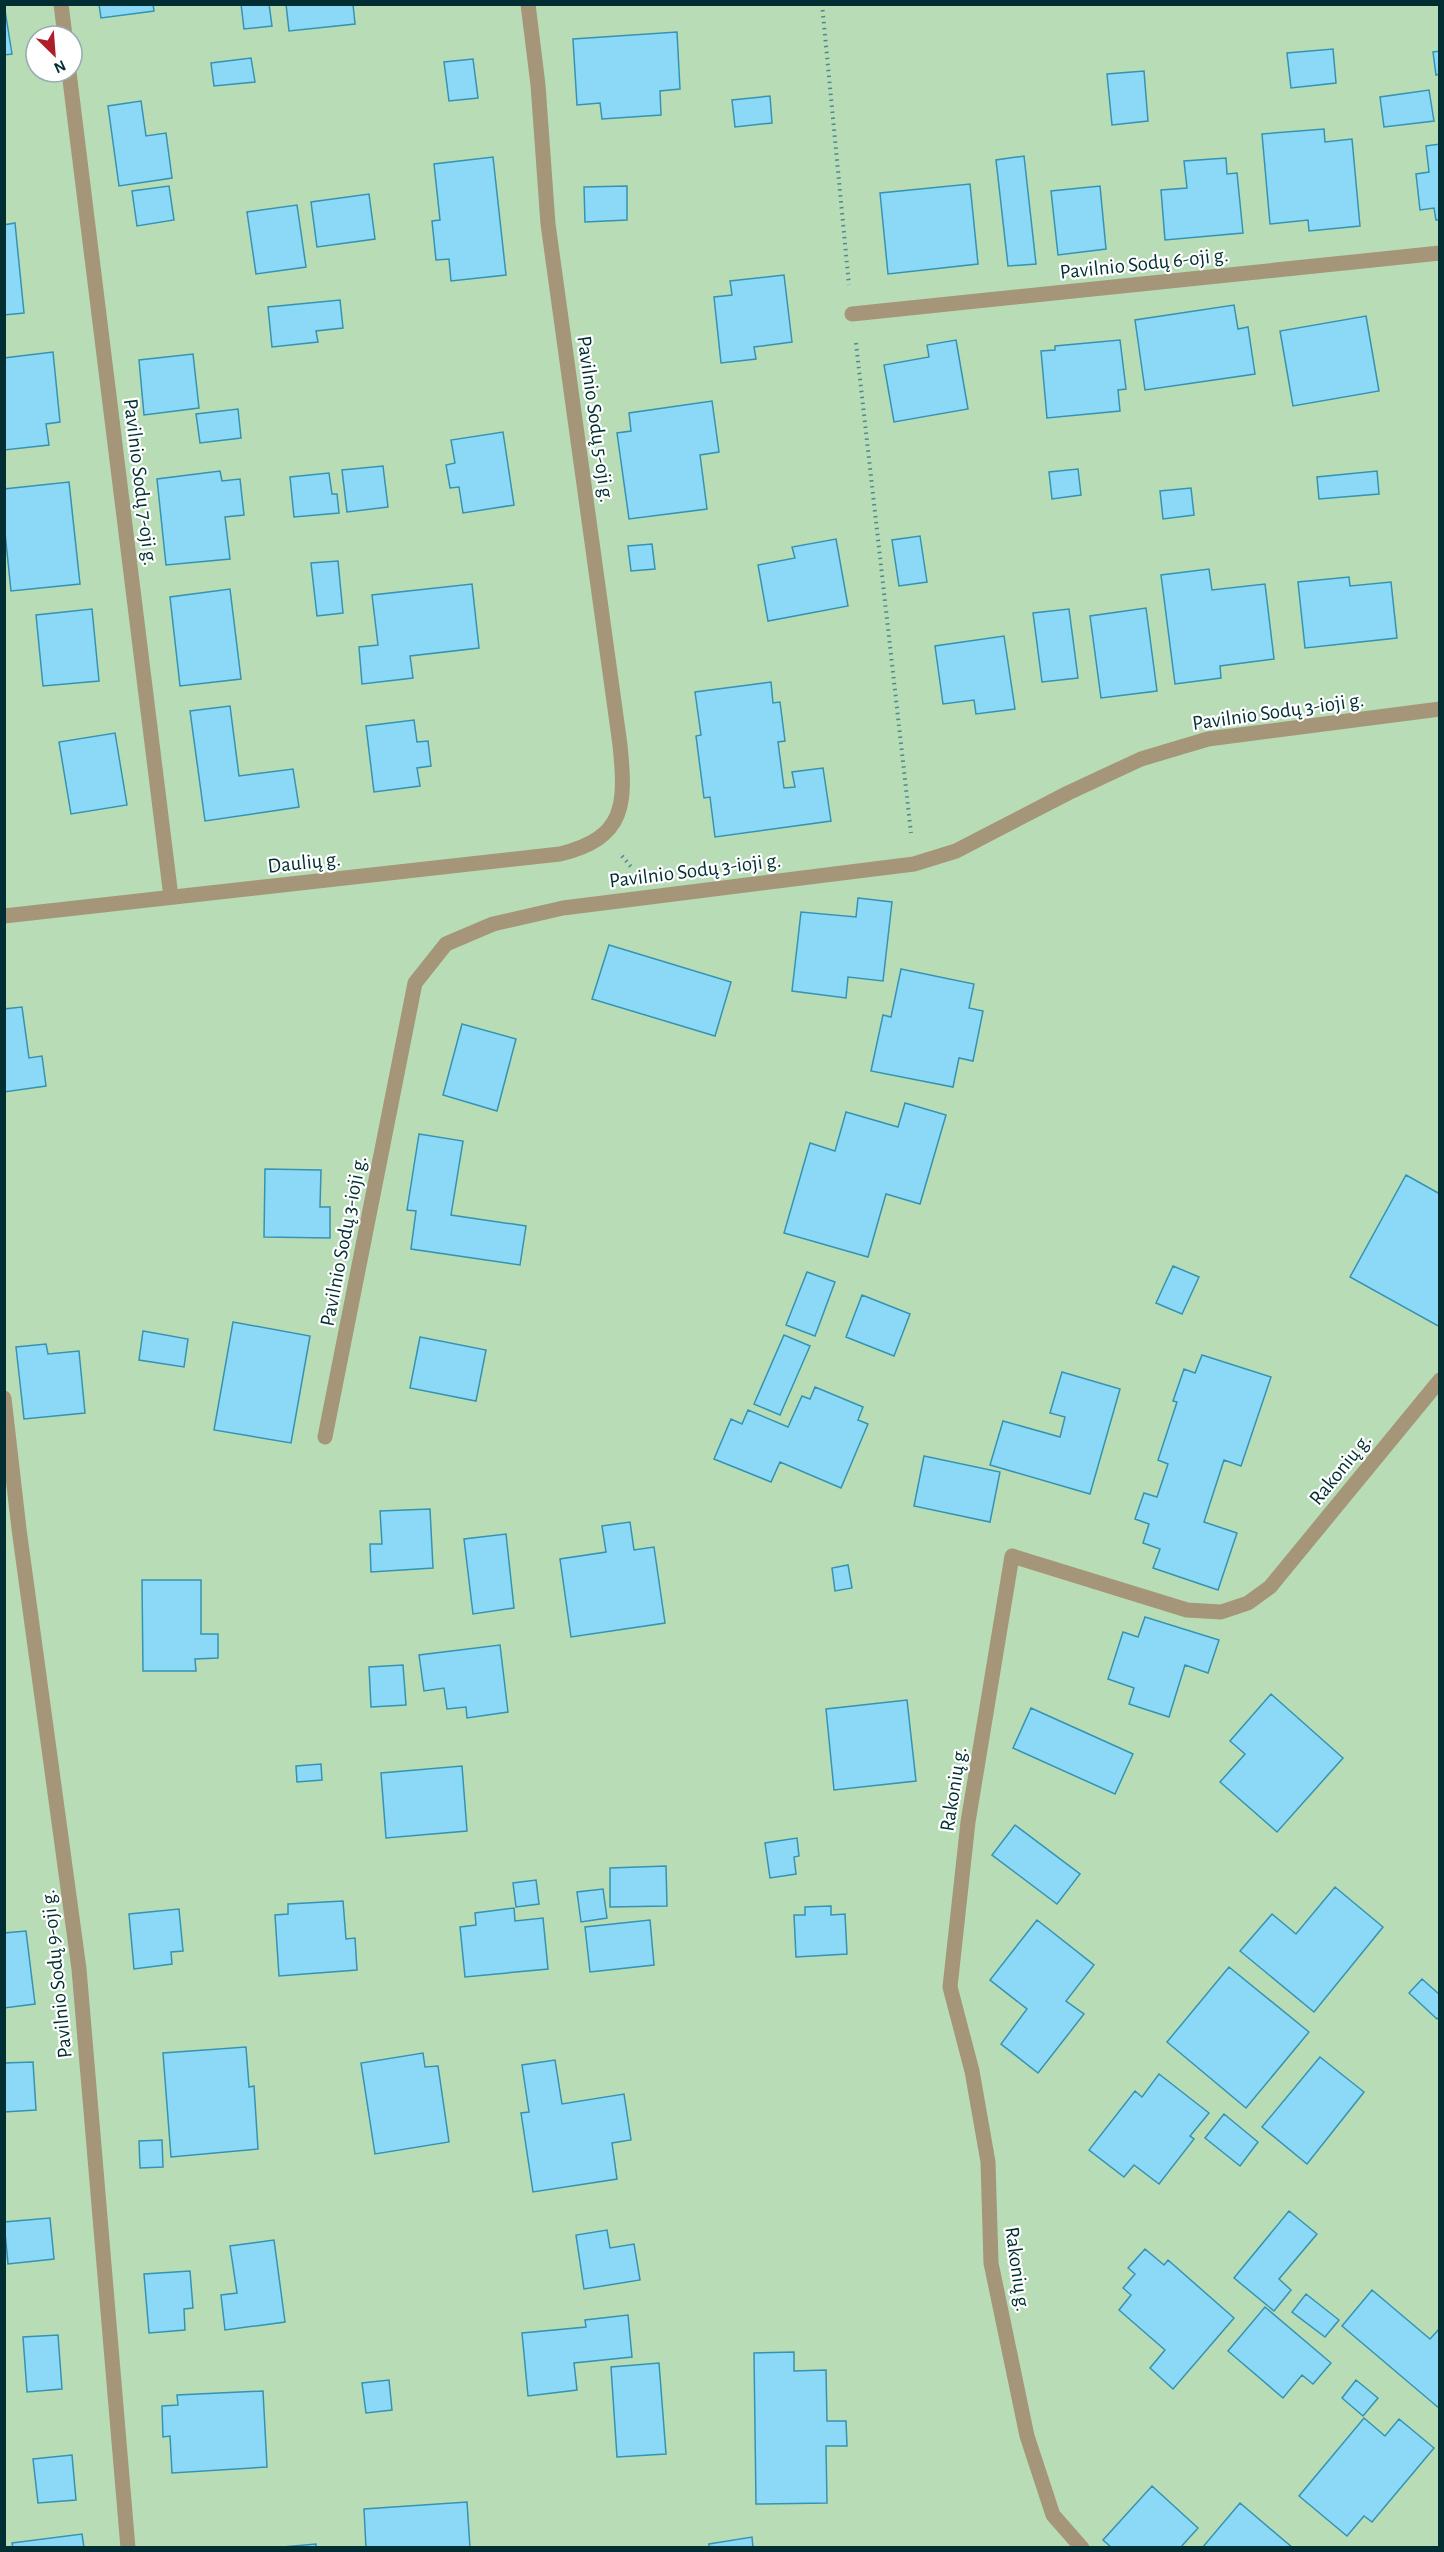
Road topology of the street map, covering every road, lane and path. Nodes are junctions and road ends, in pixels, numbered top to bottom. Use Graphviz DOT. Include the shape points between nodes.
graph roads {
  1 [pos="61,4"];
  2 [pos="528,4"];
  3 [pos="822,4"];
  4 [pos="64,24"];
  5 [pos="70,84"];
  6 [pos="1440,253"];
  7 [pos="852,314"];
  8 [pos="1440,709"];
  9 [pos="604,835"];
  10 [pos="914,864"];
  11 [pos="171,897"];
  12 [pos="656,897"];
  13 [pos="4,916"];
  14 [pos="1440,1380"];
  15 [pos="4,1398"];
  16 [pos="325,1437"];
  17 [pos="128,2547"];
  18 [pos="1082,2547"];
  1 -- 4 [label="street"];
  2 -- 9 [label="street, Pavilnio Sodų 5-oji g." via="548,224 623,776 622,802"];
  3 -- 7 [label="path"];
  5 -- 11 [label="street, Pavilnio Sodų 7-oji g."];
  6 -- 7 [label="street, Pavilnio Sodų 6-oji g."];
  7 -- 10 [label="path"];
  8 -- 10 [label="street, Pavilnio Sodų 3-ioji g." via="1197,742 1141,759 956,851"];
  9 -- 11 [label="street, Daulių g." via="583,849 560,854"];
  9 -- 12 [label="path"];
  10 -- 12 [label="street, Pavilnio Sodų 3-ioji g."];
  11 -- 13 [label="street, Daulių g."];
  12 -- 16 [label="street, Pavilnio Sodų 3-ioji g." via="563,908 493,924 446,944 415,983"];
  14 -- 18 [label="street, Rakonių g." via="1270,1587 1248,1604 1221,1612 1187,1610 1012,1556 968,1822 950,1987 972,2071 988,2162 991,2262 1027,2436 1053,2515"];
  15 -- 17 [label="street, Pavilnio Sodų 9-oji g." via="79,1970"];
}
